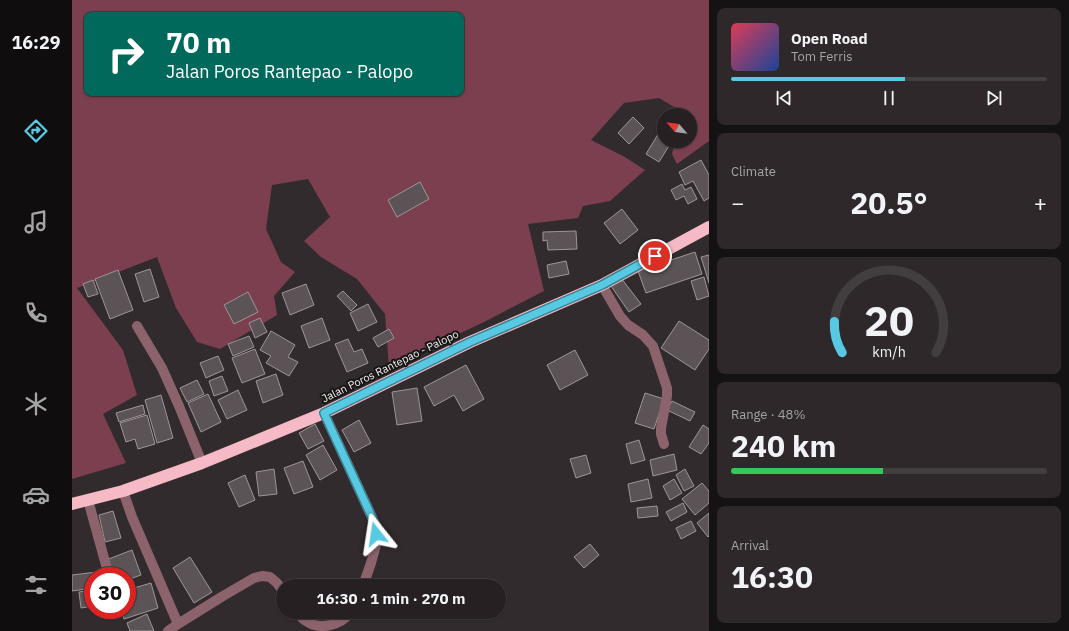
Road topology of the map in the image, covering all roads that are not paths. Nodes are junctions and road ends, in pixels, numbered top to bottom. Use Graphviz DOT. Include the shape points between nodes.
graph roads {
  1 [pos="709,227"];
  2 [pos="602,285"];
  3 [pos="137,326"];
  4 [pos="324,413"];
  5 [pos="664,444"];
  6 [pos="202,463"];
  7 [pos="124,491"];
  8 [pos="88,500"];
  9 [pos="72,504"];
  10 [pos="107,567"];
  11 [pos="365,579"];
  12 [pos="276,582"];
  13 [pos="303,619"];
  14 [pos="344,619"];
  15 [pos="178,624"];
  16 [pos="168,631"];
  1 -- 2 [label="highway, Jalan Poros Rantepao - Palopo"];
  2 -- 4 [label="highway, Jalan Poros Rantepao - Palopo" via="470,342"];
  2 -- 5 [label="street" via="620,316 628,325 644,335 653,346 667,388 660,434"];
  3 -- 6 [label="street" via="162,368"];
  4 -- 6 [label="highway, Jalan Poros Rantepao - Palopo"];
  4 -- 11 [label="street" via="376,526 376,542"];
  6 -- 7 [label="highway, Jalan Poros Rantepao - Palopo"];
  7 -- 8 [label="highway, Jalan Poros Rantepao - Palopo"];
  7 -- 15 [label="street" via="132,517"];
  8 -- 9 [label="highway, Jalan Poros Rantepao - Palopo"];
  8 -- 10 [label="street"];
  12 -- 15 [label="street" via="270,577 254,578"];
  13 -- 14 [label="street" via="313,625 323,626"];
  15 -- 16 [label="street"];
}
